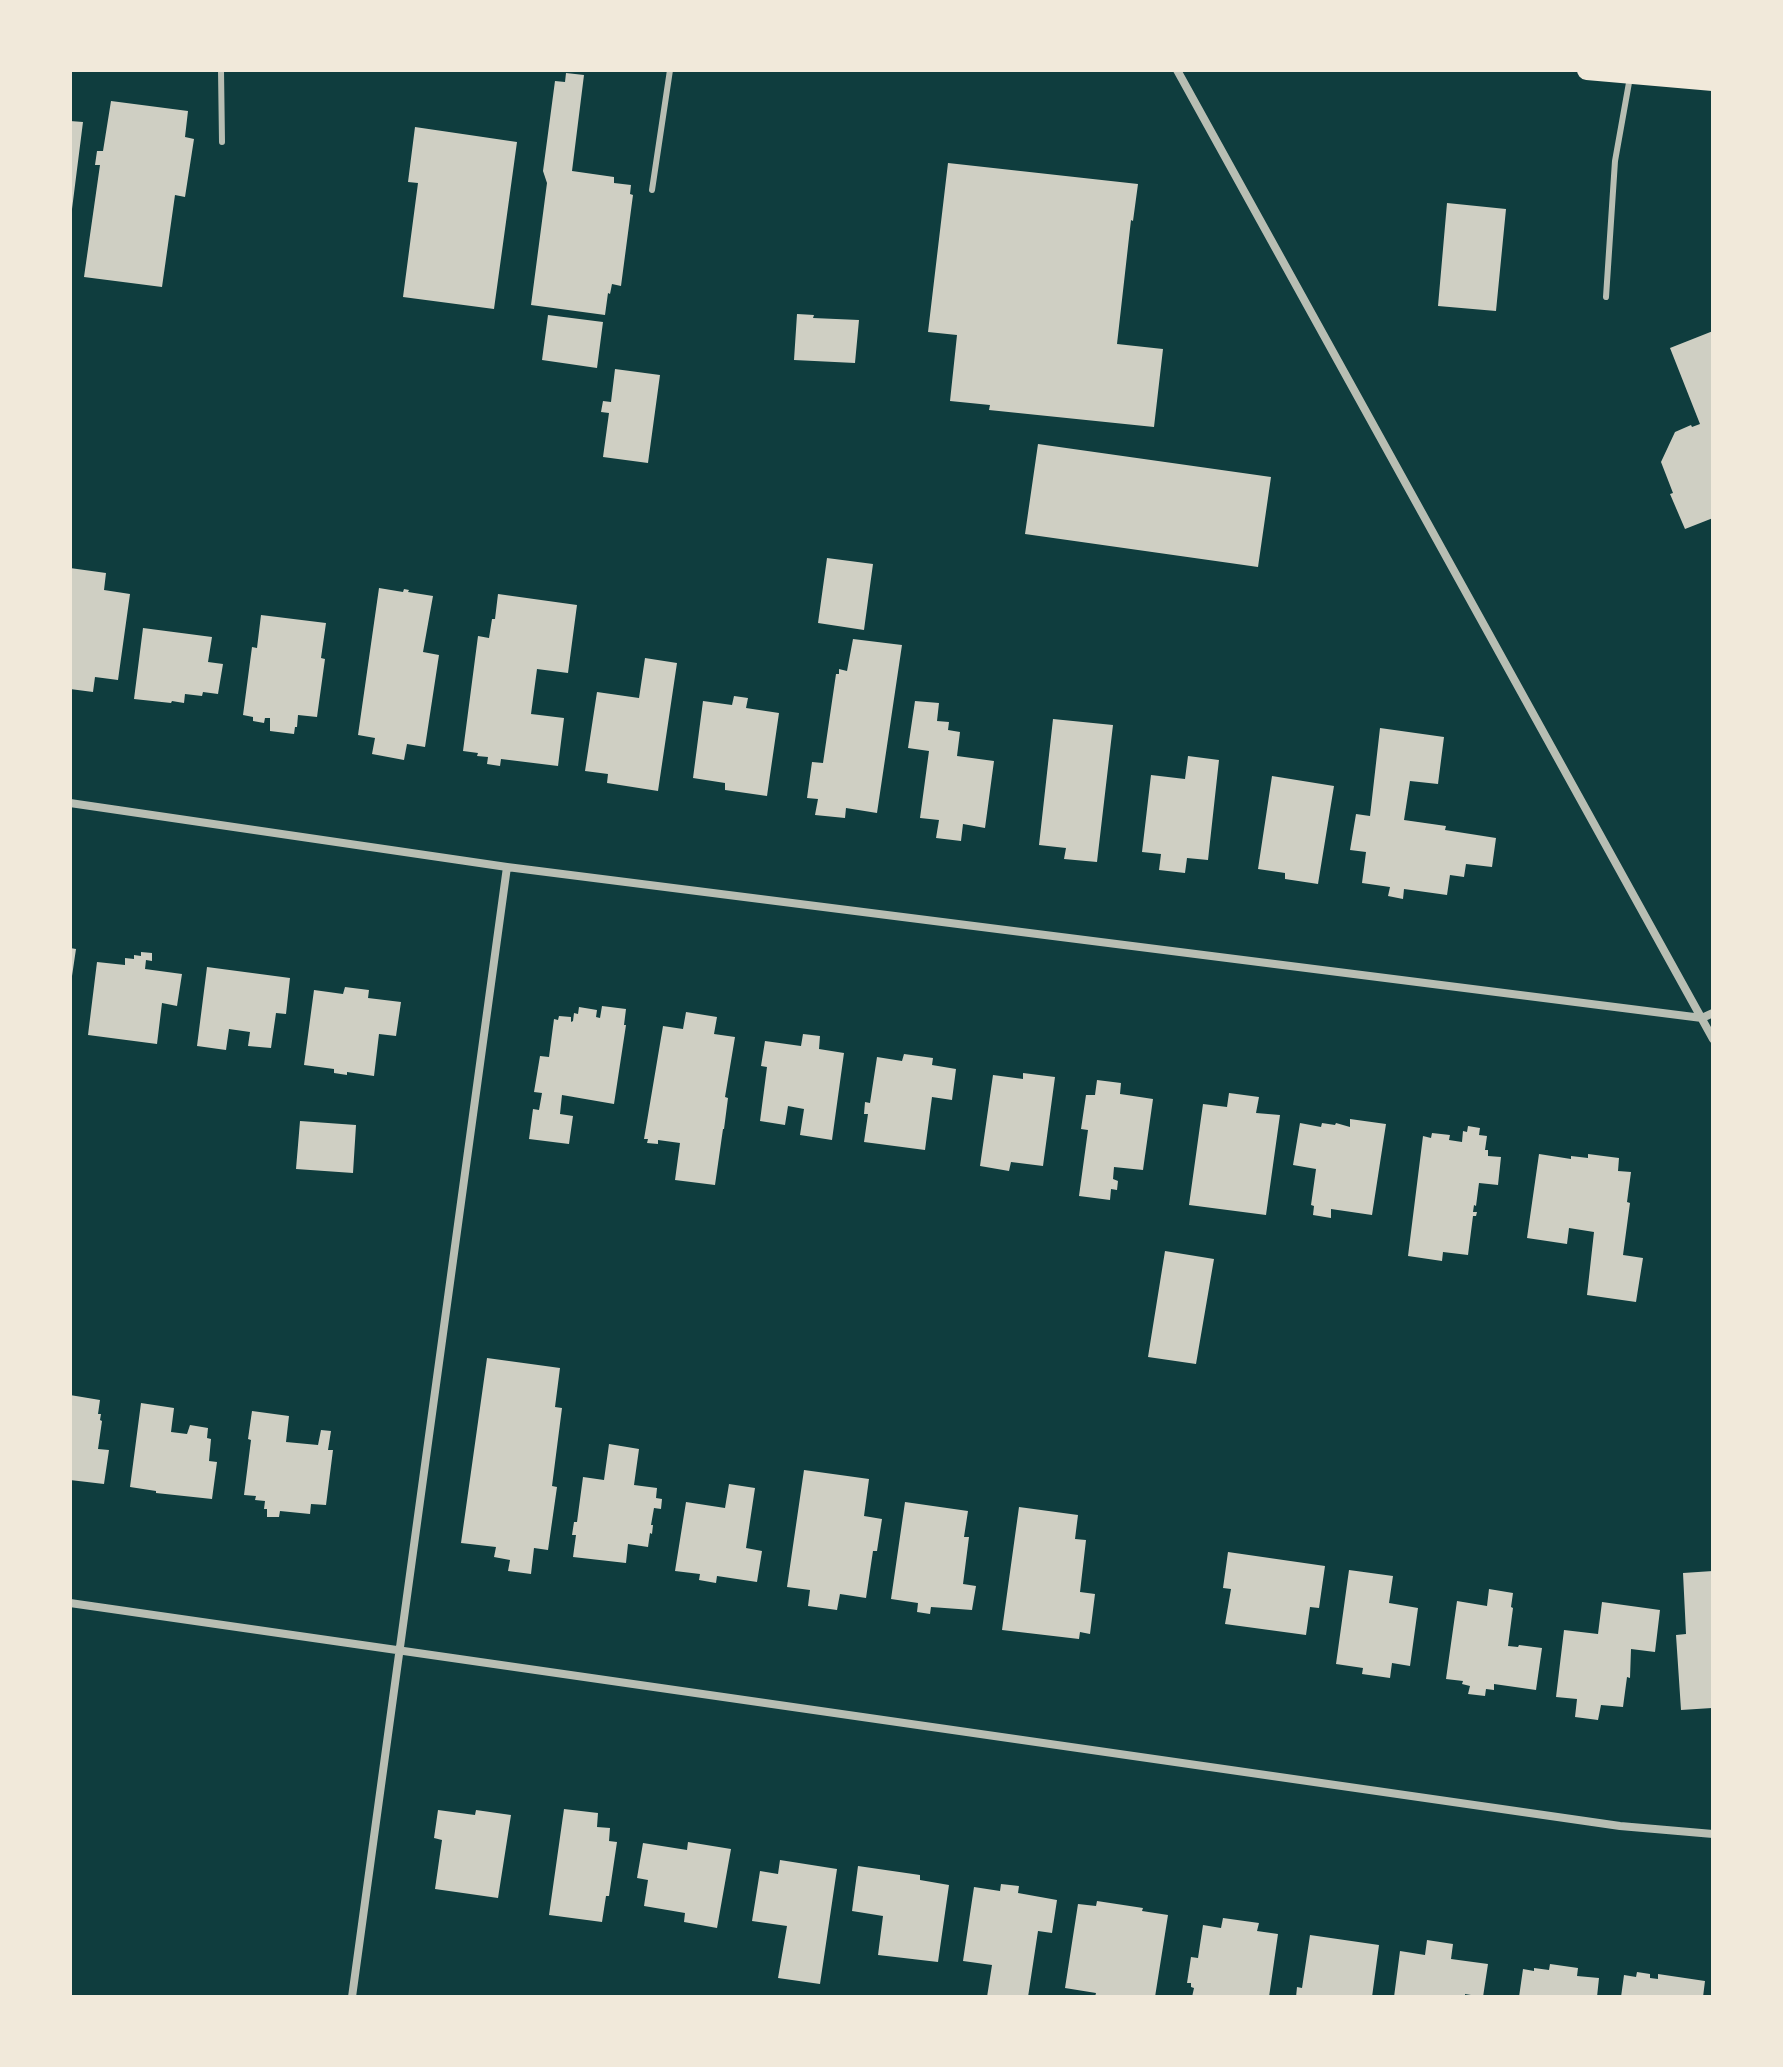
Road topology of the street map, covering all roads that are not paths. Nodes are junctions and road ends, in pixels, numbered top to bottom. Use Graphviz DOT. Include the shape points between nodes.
graph roads {
  1 [pos="221,70"];
  2 [pos="670,70"];
  3 [pos="1177,70"];
  4 [pos="1587,70"];
  5 [pos="1631,73"];
  6 [pos="1713,81"];
  7 [pos="222,142"];
  8 [pos="652,190"];
  9 [pos="1606,297"];
  10 [pos="70,803"];
  11 [pos="507,867"];
  12 [pos="1713,1013"];
  13 [pos="1702,1018"];
  14 [pos="1713,1039"];
  15 [pos="70,1603"];
  16 [pos="399,1652"];
  17 [pos="1713,1834"];
  18 [pos="352,1997"];
  1 -- 7 [label="lane"];
  2 -- 8 [label="lane"];
  3 -- 13 [label="street"];
  4 -- 5 [label="main road"];
  5 -- 6 [label="main road"];
  5 -- 9 [label="lane" via="1615,161"];
  10 -- 11 [label="street"];
  11 -- 13 [label="street"];
  11 -- 16 [label="street"];
  12 -- 13 [label="street"];
  13 -- 14 [label="street"];
  15 -- 16 [label="street"];
  16 -- 17 [label="street" via="1620,1826"];
  16 -- 18 [label="street"];
}
